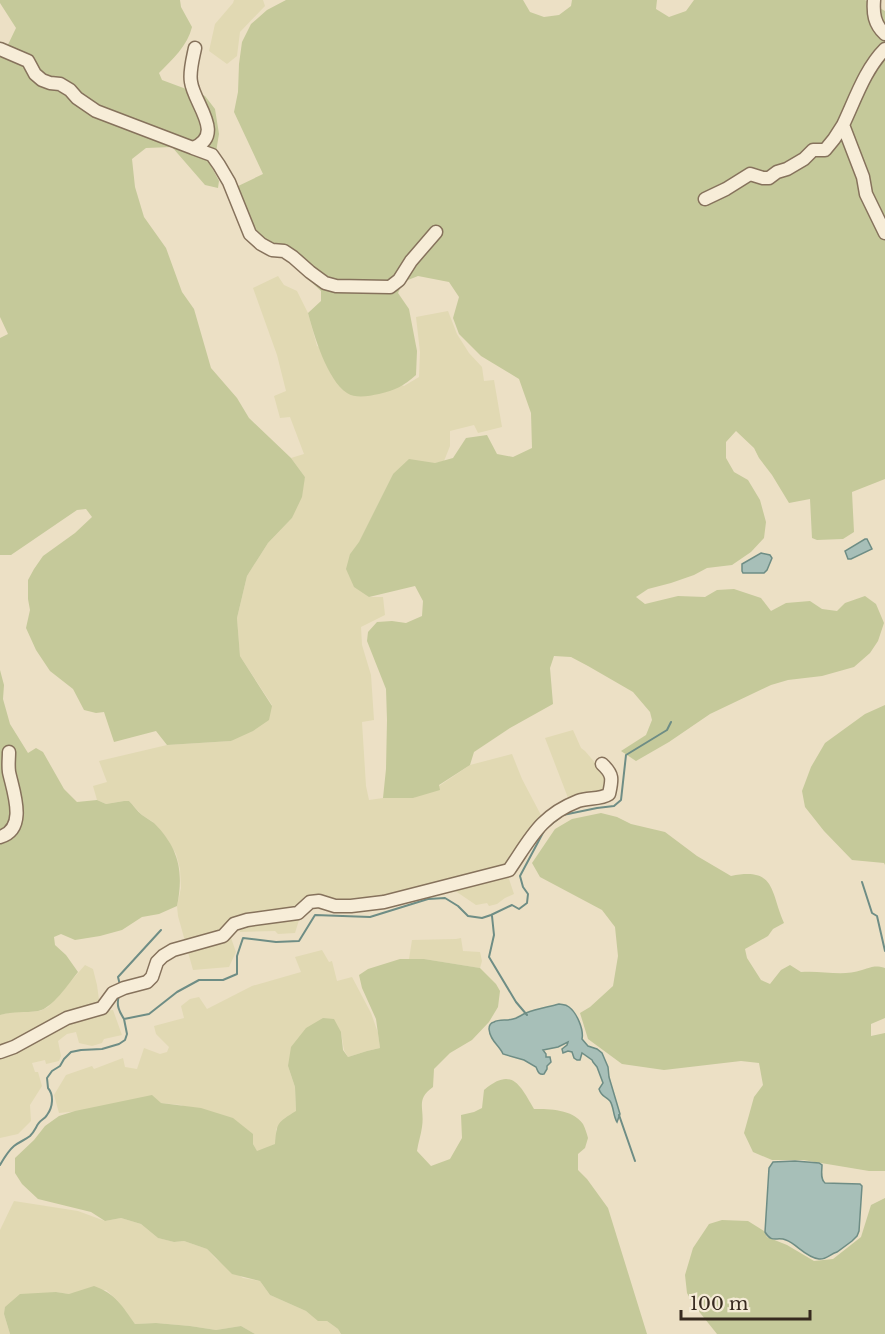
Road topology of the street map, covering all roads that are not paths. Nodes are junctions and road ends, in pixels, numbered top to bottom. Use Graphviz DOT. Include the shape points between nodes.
graph roads {
  1 [pos="874,0"];
  2 [pos="885,33"];
  3 [pos="195,48"];
  4 [pos="0,49"];
  5 [pos="885,49"];
  6 [pos="843,125"];
  7 [pos="193,148"];
  8 [pos="705,199"];
  9 [pos="436,232"];
  10 [pos="885,233"];
  11 [pos="9,752"];
  12 [pos="602,764"];
  13 [pos="0,837"];
  14 [pos="0,1052"];
  1 -- 2 [label="street" via="873,14"];
  3 -- 7 [label="street" via="190,80 208,123 208,134 200,146"];
  4 -- 7 [label="street" via="28,61 42,80 60,84 96,111"];
  5 -- 6 [label="street"];
  6 -- 8 [label="street" via="825,150 813,150 769,178 750,174"];
  6 -- 10 [label="street" via="866,194"];
  7 -- 9 [label="street" via="212,155 219,165 250,234 272,250 293,257 325,283 390,287"];
  11 -- 13 [label="street" via="16,818 9,833"];
  12 -- 14 [label="street" via="612,779 609,794 580,800 552,815 535,830 509,870 384,902 351,906 310,902 298,913 234,924 223,936 163,956 147,982 113,993 102,1008 68,1018"];
}
